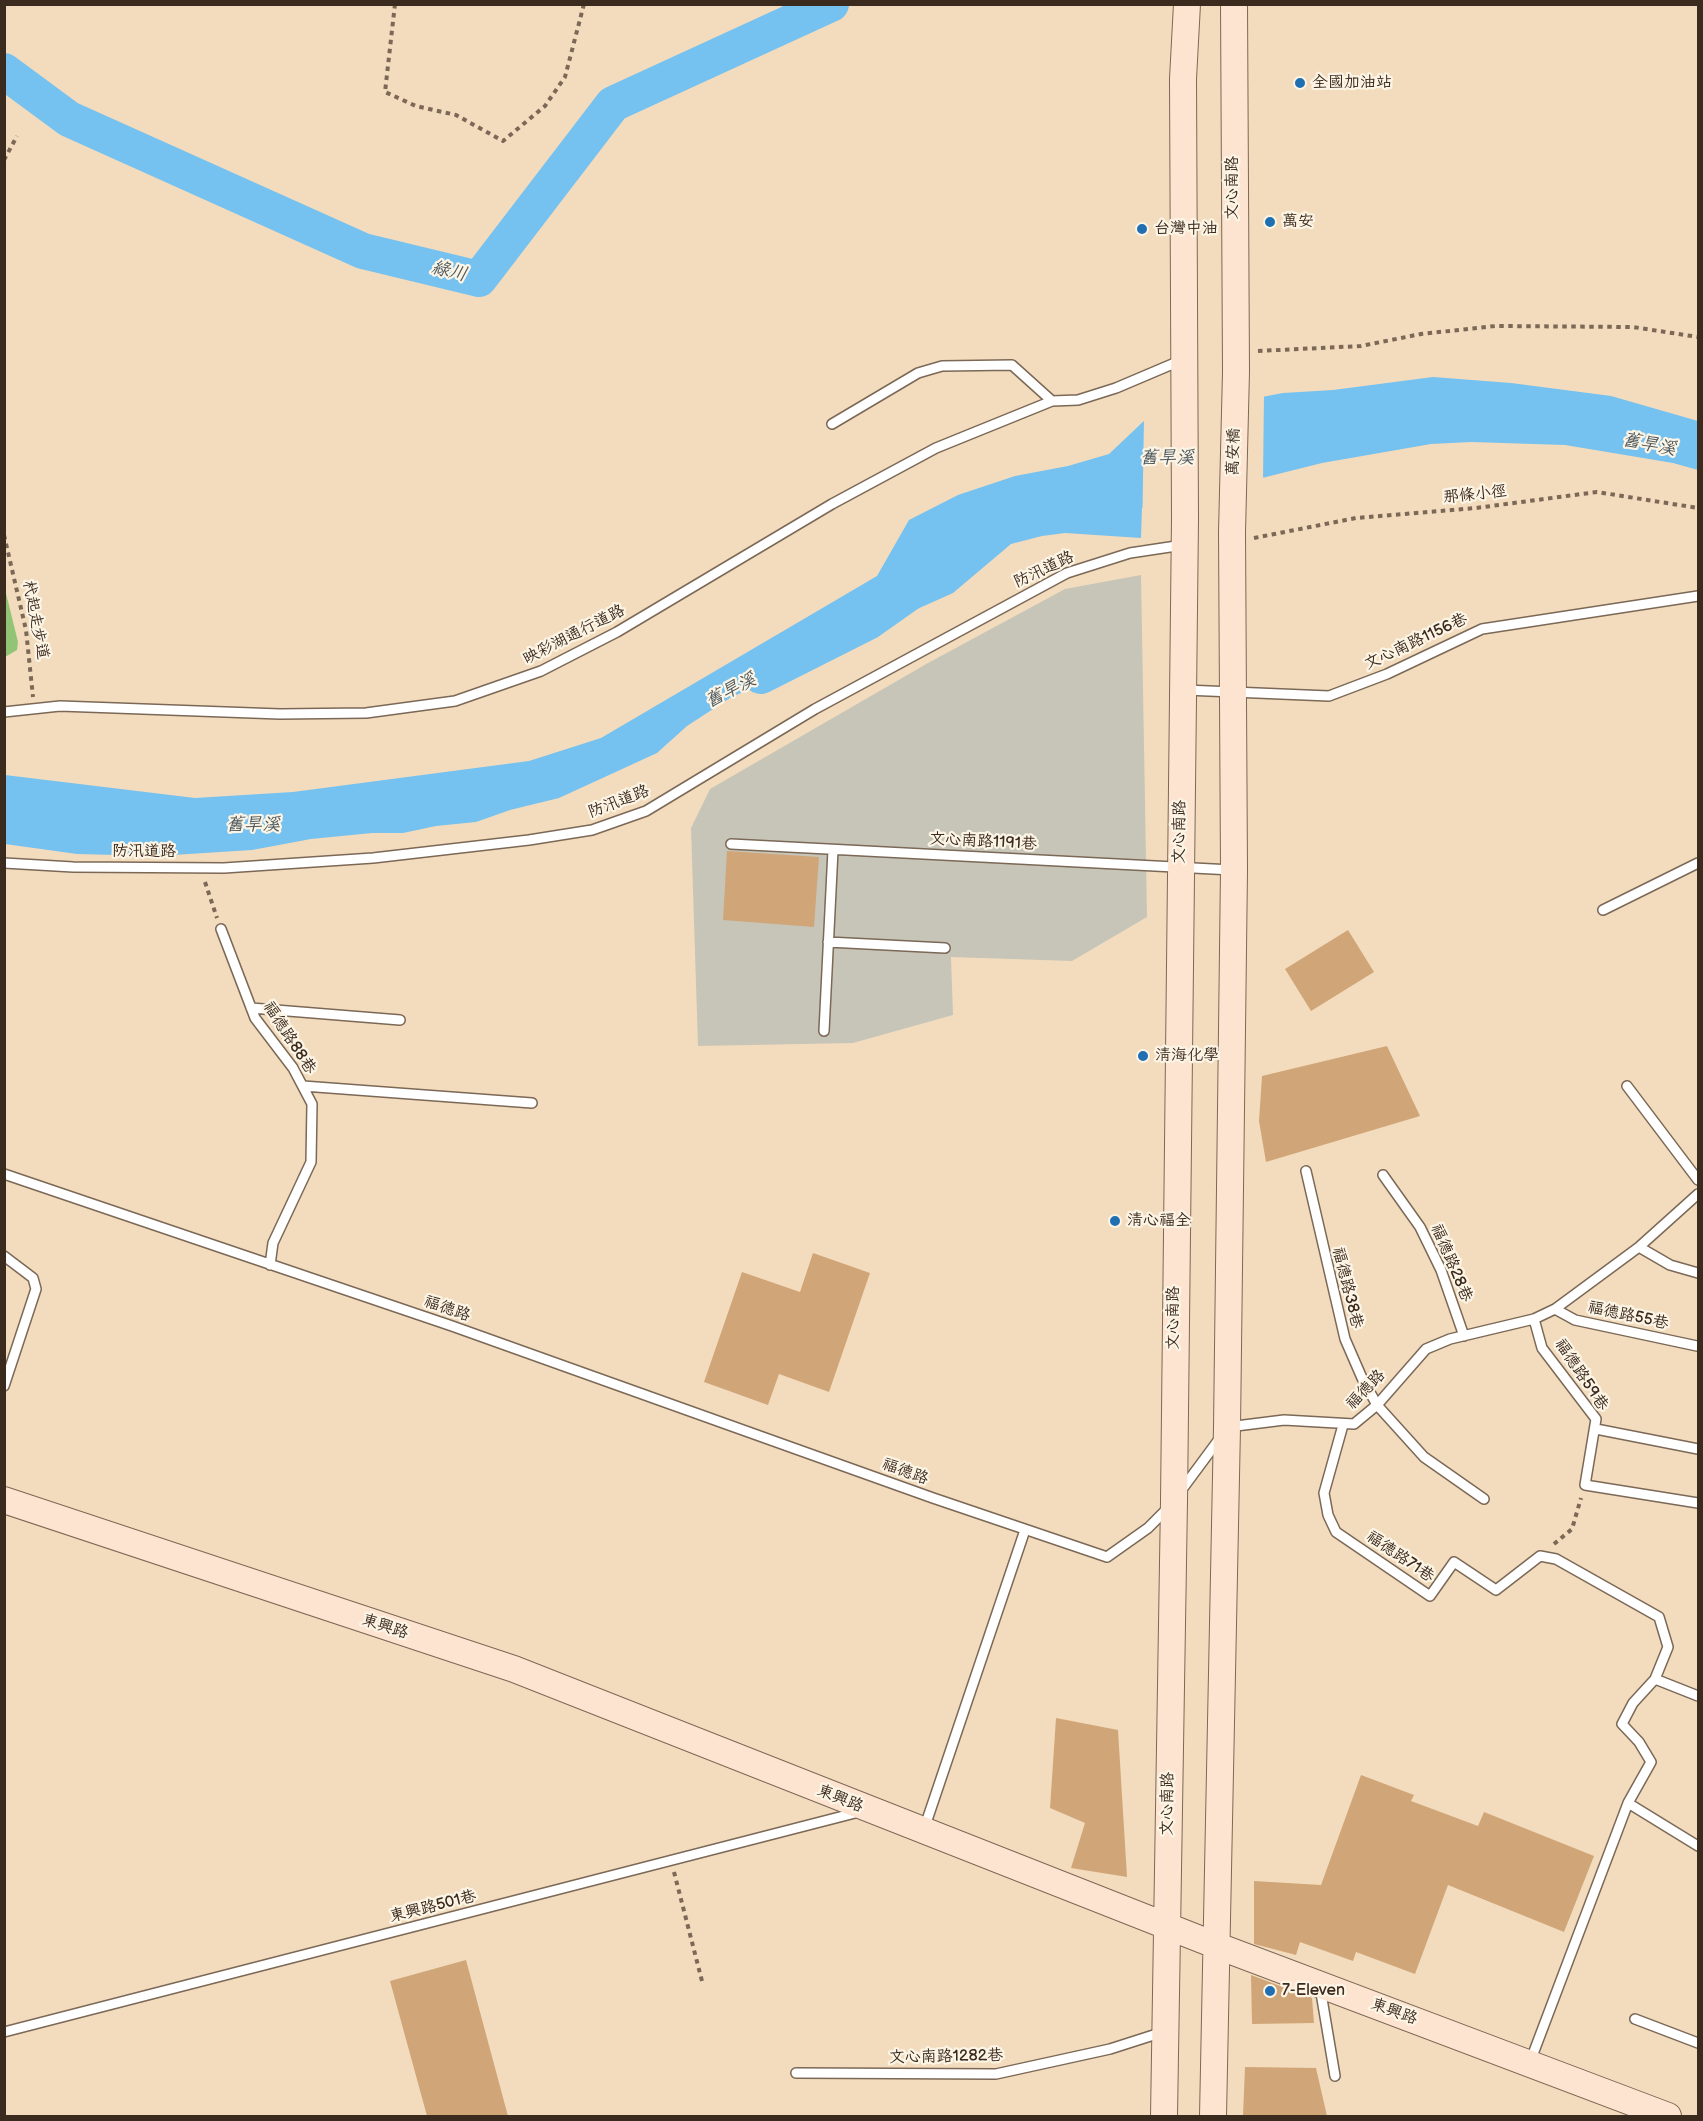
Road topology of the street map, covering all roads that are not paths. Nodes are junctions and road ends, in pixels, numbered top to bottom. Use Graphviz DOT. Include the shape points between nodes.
graph roads {
  1 [pos="1186,4"];
  2 [pos="1234,4"];
  3 [pos="1184,364"];
  4 [pos="1236,372"];
  5 [pos="1052,401"];
  6 [pos="832,424"];
  7 [pos="1183,545"];
  8 [pos="1698,596"];
  9 [pos="1182,690"];
  10 [pos="1234,691"];
  11 [pos="4,712"];
  12 [pos="731,844"];
  13 [pos="833,850"];
  14 [pos="4,862"];
  15 [pos="1698,863"];
  16 [pos="1179,867"];
  17 [pos="1234,870"];
  18 [pos="1603,910"];
  19 [pos="221,929"];
  20 [pos="828,942"];
  21 [pos="945,948"];
  22 [pos="251,1008"];
  23 [pos="400,1020"];
  24 [pos="824,1031"];
  25 [pos="303,1086"];
  26 [pos="1627,1086"];
  27 [pos="532,1103"];
  28 [pos="1306,1171"];
  29 [pos="4,1174"];
  30 [pos="1383,1175"];
  31 [pos="1698,1180"];
  32 [pos="1698,1194"];
  33 [pos="1639,1247"];
  34 [pos="4,1256"];
  35 [pos="270,1265"];
  36 [pos="1698,1273"];
  37 [pos="1555,1309"];
  38 [pos="1534,1318"];
  39 [pos="1464,1336"];
  40 [pos="1697,1346"];
  41 [pos="4,1386"];
  42 [pos="1377,1405"];
  43 [pos="1342,1425"];
  44 [pos="1227,1427"];
  45 [pos="1596,1429"];
  46 [pos="1698,1449"];
  47 [pos="1484,1499"];
  48 [pos="4,1500"];
  49 [pos="1174,1501"];
  50 [pos="1698,1503"];
  51 [pos="1025,1530"];
  52 [pos="1655,1679"];
  53 [pos="1698,1696"];
  54 [pos="1628,1803"];
  55 [pos="868,1810"];
  56 [pos="923,1830"];
  57 [pos="1698,1846"];
  58 [pos="1166,1925"];
  59 [pos="1215,1945"];
  60 [pos="1319,1984"];
  61 [pos="1635,2019"];
  62 [pos="4,2032"];
  63 [pos="1164,2032"];
  64 [pos="1698,2043"];
  65 [pos="1530,2063"];
  66 [pos="796,2073"];
  67 [pos="1335,2076"];
  68 [pos="1164,2116"];
  69 [pos="1213,2116"];
  70 [pos="1668,2116"];
  1 -- 3 [label="main road"];
  2 -- 4 [label="main road, 文心南路"];
  3 -- 5 [label="lane, 映彩湖通行道路" via="1078,399"];
  3 -- 7 [label="main road, 文心南路"];
  4 -- 10 [label="main road, 萬安橋" via="1243,535"];
  5 -- 6 [label="lane" via="1012,365 942,366 918,373"];
  5 -- 11 [label="lane, 映彩湖通行道路" via="936,448 832,504 617,632 541,670 455,701 366,713 60,706"];
  7 -- 9 [label="main road, 文心南路"];
  7 -- 14 [label="lane, 防汛道路" via="1130,553 1067,573 814,709 646,811 592,830 373,858 200,867 73,867"];
  8 -- 10 [label="lane, 文心南路1156巷" via="1482,628 1387,674 1329,696"];
  9 -- 10 [label="lane, 文心南路1156巷"];
  9 -- 16 [label="main road, 文心南路"];
  10 -- 17 [label="main road"];
  12 -- 13 [label="lane, 文心南路1191巷"];
  13 -- 16 [label="lane, 文心南路1191巷"];
  13 -- 20 [label="lane"];
  15 -- 18 [label="lane"];
  16 -- 17 [label="lane, 文心南路1191巷"];
  16 -- 49 [label="main road, 文心南路"];
  17 -- 44 [label="main road"];
  19 -- 22 [label="lane, 福德路88巷"];
  20 -- 21 [label="lane"];
  20 -- 24 [label="lane"];
  22 -- 23 [label="lane"];
  22 -- 25 [label="lane, 福德路88巷"];
  25 -- 27 [label="lane"];
  25 -- 35 [label="lane, 福德路88巷" via="312,1104 311,1162 273,1243"];
  26 -- 31 [label="lane"];
  28 -- 42 [label="lane, 福德路38巷" via="1345,1339"];
  29 -- 35 [label="lane, 福德路"];
  30 -- 39 [label="lane, 福德路28巷" via="1420,1227 1441,1270"];
  32 -- 33 [label="lane, 福德路"];
  33 -- 36 [label="lane" via="1670,1264"];
  33 -- 37 [label="lane, 福德路"];
  34 -- 41 [label="lane" via="33,1278 36,1289"];
  35 -- 51 [label="lane, 福德路"];
  37 -- 38 [label="lane, 福德路"];
  37 -- 40 [label="lane, 福德路55巷" via="1575,1320"];
  38 -- 39 [label="lane, 福德路"];
  38 -- 45 [label="lane, 福德路59巷" via="1542,1348 1596,1419"];
  39 -- 42 [label="lane, 福德路" via="1426,1349"];
  42 -- 43 [label="lane, 福德路" via="1354,1424"];
  42 -- 47 [label="lane, 福德路38巷" via="1424,1456"];
  43 -- 44 [label="lane, 福德路" via="1284,1419"];
  43 -- 52 [label="lane, 福德路71巷" via="1324,1493 1336,1532 1430,1596 1454,1562 1497,1590 1540,1556 1556,1559 1659,1617 1668,1647"];
  44 -- 49 [label="lane, 福德路"];
  44 -- 59 [label="main road"];
  45 -- 46 [label="lane"];
  45 -- 50 [label="lane, 福德路59巷" via="1585,1485"];
  48 -- 55 [label="main road, 東興路" via="514,1669"];
  49 -- 51 [label="lane, 福德路" via="1148,1528 1107,1557"];
  49 -- 58 [label="main road, 文心南路"];
  51 -- 56 [label="lane"];
  52 -- 53 [label="lane"];
  52 -- 54 [label="lane" via="1633,1703 1622,1724 1651,1762"];
  54 -- 57 [label="lane"];
  54 -- 65 [label="lane"];
  55 -- 56 [label="main road, 東興路"];
  55 -- 62 [label="lane, 東興路501巷"];
  56 -- 58 [label="main road, 東興路"];
  58 -- 59 [label="main road, 東興路"];
  58 -- 63 [label="main road, 文心南路"];
  59 -- 60 [label="main road, 東興路"];
  59 -- 69 [label="main road"];
  60 -- 65 [label="main road, 東興路"];
  60 -- 67 [label="lane"];
  61 -- 64 [label="lane"];
  63 -- 66 [label="lane, 文心南路1282巷" via="1110,2049 996,2073"];
  63 -- 68 [label="main road, 文心南路"];
  65 -- 70 [label="main road, 東興路"];
}
